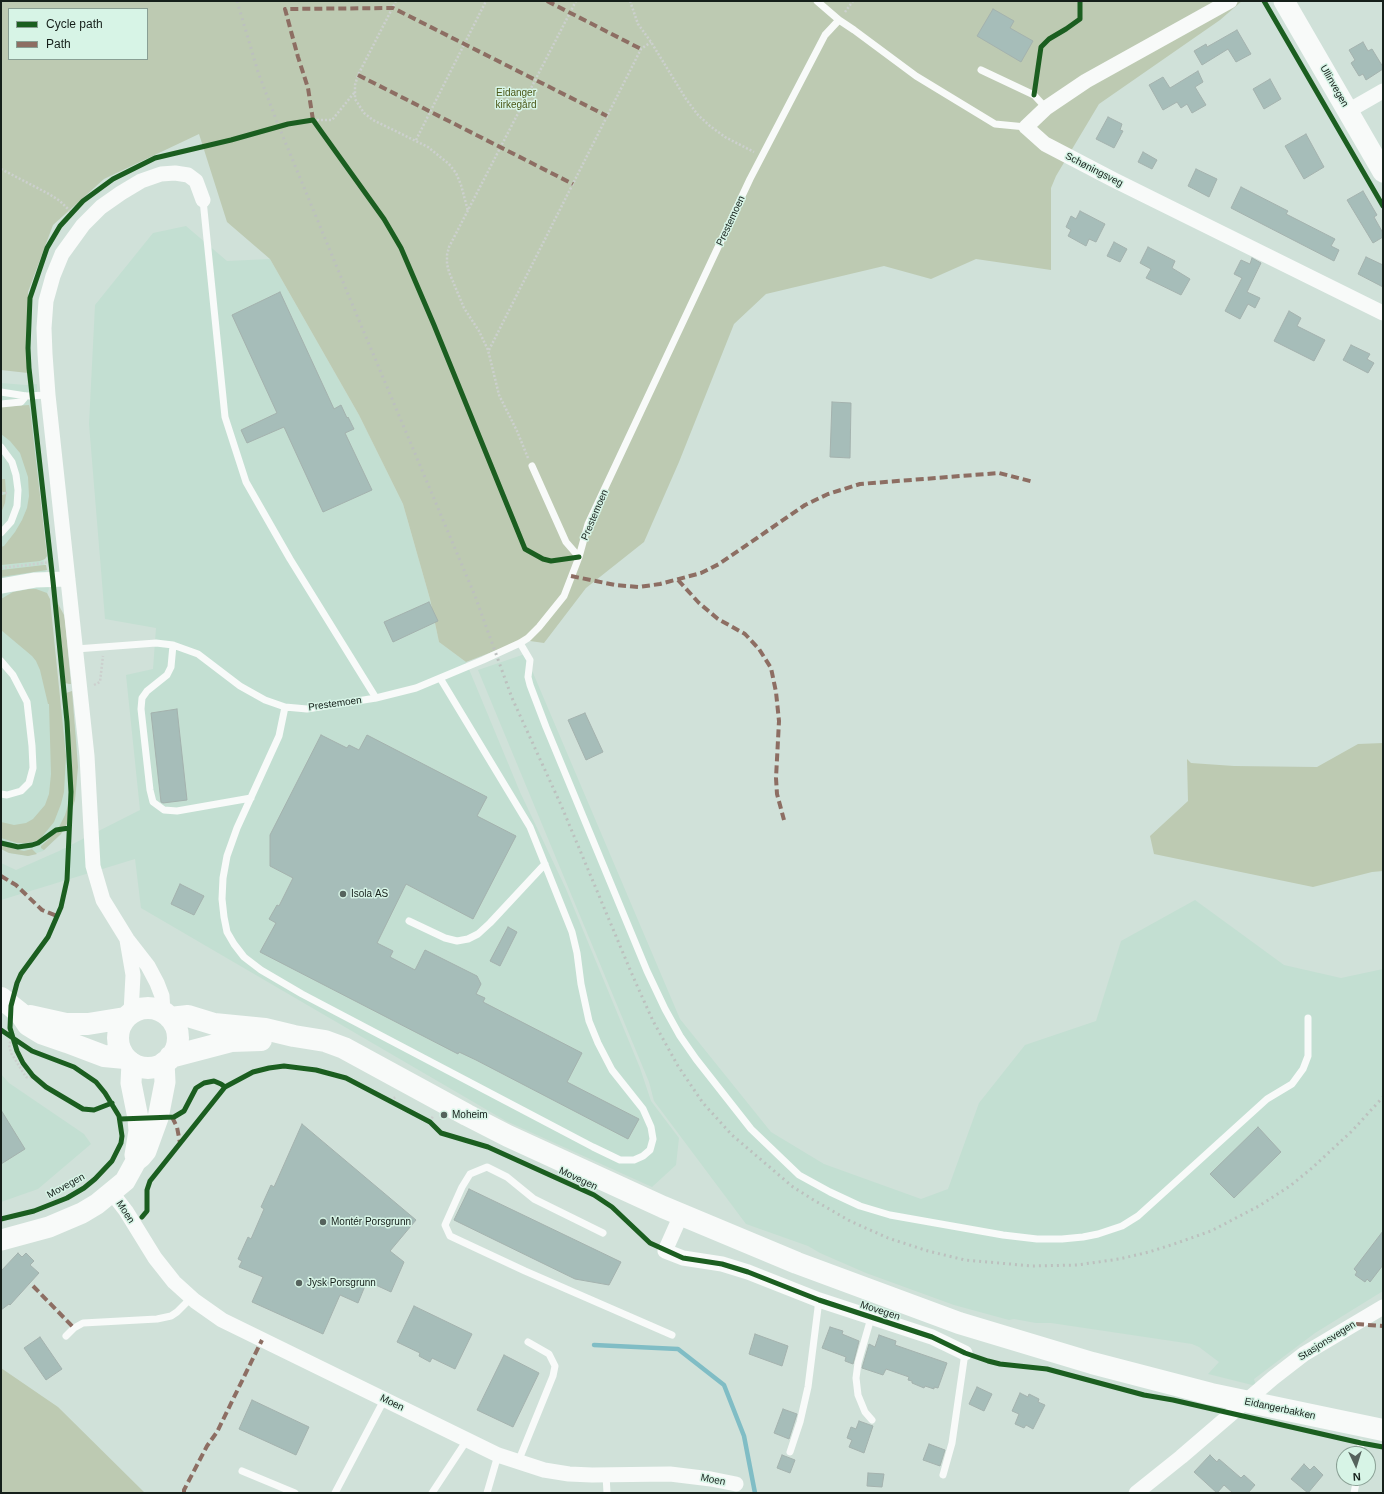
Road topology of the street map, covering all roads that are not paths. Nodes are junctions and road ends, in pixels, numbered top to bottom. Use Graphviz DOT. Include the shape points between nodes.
graph roads {
  1 [pos="817,1"];
  2 [pos="1230,1"];
  3 [pos="1284,1"];
  4 [pos="839,20"];
  5 [pos="980,70"];
  6 [pos="1383,91"];
  7 [pos="1046,108"];
  8 [pos="1348,111"];
  9 [pos="1026,127"];
  10 [pos="1383,172"];
  11 [pos="203,200"];
  12 [pos="1383,314"];
  13 [pos="1,392"];
  14 [pos="48,395"];
  15 [pos="26,396"];
  16 [pos="1,404"];
  17 [pos="1,447"];
  18 [pos="532,466"];
  19 [pos="1,533"];
  20 [pos="579,557"];
  21 [pos="68,580"];
  22 [pos="1,586"];
  23 [pos="520,643"];
  24 [pos="173,645"];
  25 [pos="76,649"];
  26 [pos="1,661"];
  27 [pos="440,678"];
  28 [pos="376,698"];
  29 [pos="285,707"];
  30 [pos="1,794"];
  31 [pos="251,798"];
  32 [pos="545,864"];
  33 [pos="409,921"];
  34 [pos="127,939"];
  35 [pos="1,998"];
  36 [pos="20,1014"];
  37 [pos="166,1015"];
  38 [pos="128,1016"];
  39 [pos="1308,1018"];
  40 [pos="294,1036"];
  41 [pos="129,1060"];
  42 [pos="167,1060"];
  43 [pos="136,1161"];
  44 [pos="112,1192"];
  45 [pos="681,1215"];
  46 [pos="603,1233"];
  47 [pos="1,1240"];
  48 [pos="191,1298"];
  49 [pos="820,1300"];
  50 [pos="1383,1306"];
  51 [pos="871,1318"];
  52 [pos="672,1335"];
  53 [pos="66,1336"];
  54 [pos="528,1342"];
  55 [pos="965,1353"];
  56 [pos="1177,1385"];
  57 [pos="384,1400"];
  58 [pos="872,1420"];
  59 [pos="1383,1430"];
  60 [pos="467,1440"];
  61 [pos="1361,1443"];
  62 [pos="1361,1446"];
  63 [pos="790,1452"];
  64 [pos="498,1455"];
  65 [pos="518,1462"];
  66 [pos="242,1471"];
  67 [pos="606,1475"];
  68 [pos="943,1475"];
  69 [pos="736,1484"];
  70 [pos="295,1493"];
  71 [pos="336,1493"];
  72 [pos="432,1493"];
  73 [pos="486,1493"];
  74 [pos="607,1493"];
  75 [pos="1136,1493"];
  1 -- 4 [label="lane"];
  2 -- 7 [label="street" via="1086,81"];
  3 -- 8 [label="main road, Ullinvegen"];
  4 -- 9 [label="lane" via="916,76 995,124"];
  4 -- 20 [label="lane, Prestemoen" via="825,35 762,156 588,524"];
  5 -- 7 [label="lane" via="1034,95"];
  6 -- 8 [label="street"];
  7 -- 9 [label="street"];
  8 -- 10 [label="main road, Ullinvegen"];
  9 -- 12 [label="street, Schøningsveg" via="1052,148"];
  11 -- 14 [label="street" via="196,181 188,175 161,174 141,181 120,193 83,225 62,254 46,301 44,328"];
  11 -- 28 [label="lane" via="225,417 246,482 290,559"];
  13 -- 15 [label="lane"];
  14 -- 15 [label="lane"];
  14 -- 21 [label="street"];
  15 -- 16 [label="lane" via="21,402"];
  17 -- 19 [label="lane" via="12,462 18,490 17,506 11,522"];
  18 -- 20 [label="lane" via="566,542"];
  20 -- 23 [label="lane, Prestemoen" via="564,596 539,627"];
  21 -- 22 [label="street" via="35,580"];
  21 -- 25 [label="street"];
  23 -- 27 [label="lane, Prestemoen"];
  23 -- 39 [label="lane" via="530,660 528,677 534,699 647,971 680,1036 751,1129 799,1175 830,1192 860,1206 890,1215 1037,1239 1083,1237 1122,1226 1138,1216 1267,1099 1292,1084 1308,1056"];
  24 -- 25 [label="lane, Prestemoen" via="156,643"];
  24 -- 29 [label="lane, Prestemoen" via="198,654 240,686 265,700"];
  24 -- 31 [label="lane" via="171,667 167,675 142,698 141,709 153,802 164,810 177,810"];
  25 -- 34 [label="street" via="87,756 93,866 103,900"];
  26 -- 30 [label="lane" via="13,675 27,702 33,768 28,783 21,791"];
  27 -- 28 [label="lane, Prestemoen" via="416,688"];
  27 -- 32 [label="lane" via="530,827"];
  28 -- 29 [label="lane, Prestemoen" via="307,709"];
  29 -- 31 [label="lane" via="278,736"];
  31 -- 32 [label="lane" via="227,856 222,899 227,932 244,957 302,994 593,1147 620,1160 634,1160 650,1150 653,1139 651,1127 643,1109 612,1070 589,1021 572,932"];
  32 -- 33 [label="lane" via="490,923 468,939 457,941 445,938"];
  34 -- 37 [label="street" via="148,966 157,983"];
  34 -- 38 [label="street" via="133,975"];
  35 -- 36 [label="main road"];
  36 -- 38 [label="main road" via="66,1024 88,1024"];
  36 -- 41 [label="main road" via="28,1025 41,1033 104,1056"];
  37 -- 38 [label="main road" via="147,1008 139,1009"];
  37 -- 40 [label="main road, Movegen" via="188,1016 214,1024 265,1029"];
  37 -- 42 [label="main road" via="177,1033 175,1050"];
  38 -- 41 [label="main road" via="120,1026 118,1042"];
  40 -- 42 [label="main road, Movegen" via="231,1041"];
  40 -- 45 [label="main road, Movegen" via="325,1041 344,1048 501,1132"];
  41 -- 42 [label="main road" via="148,1068"];
  41 -- 43 [label="main road" via="139,1131 134,1152"];
  42 -- 43 [label="main road" via="158,1118 146,1151"];
  43 -- 44 [label="main road" via="125,1181"];
  44 -- 47 [label="main road" via="82,1213 50,1227"];
  44 -- 48 [label="street, Moen" via="155,1258"];
  45 -- 49 [label="street, Movegen" via="666,1251 683,1258 734,1267"];
  45 -- 56 [label="main road, Movegen" via="797,1263 959,1323 1085,1361"];
  46 -- 52 [label="lane" via="534,1199 507,1177 487,1168 470,1174 445,1225 450,1236"];
  48 -- 53 [label="lane" via="171,1316 83,1323"];
  48 -- 57 [label="street, Moen" via="222,1320"];
  49 -- 51 [label="street, Movegen"];
  49 -- 63 [label="lane" via="808,1387"];
  50 -- 75 [label="street, Stasjonsvegen" via="1304,1354"];
  51 -- 55 [label="street, Movegen" via="932,1338"];
  51 -- 58 [label="lane" via="856,1378 858,1395 865,1412"];
  54 -- 65 [label="lane" via="549,1354 555,1366"];
  55 -- 68 [label="lane" via="952,1443"];
  56 -- 59 [label="main road, Eidangerbakken"];
  57 -- 60 [label="street, Moen"];
  57 -- 71 [label="lane"];
  60 -- 64 [label="street, Moen"];
  60 -- 72 [label="lane"];
  61 -- 62 [label="lane"];
  64 -- 65 [label="street, Moen"];
  64 -- 73 [label="lane"];
  65 -- 67 [label="street, Moen" via="569,1474"];
  66 -- 70 [label="lane"];
  67 -- 69 [label="street, Moen" via="670,1474"];
  67 -- 74 [label="lane"];
}
